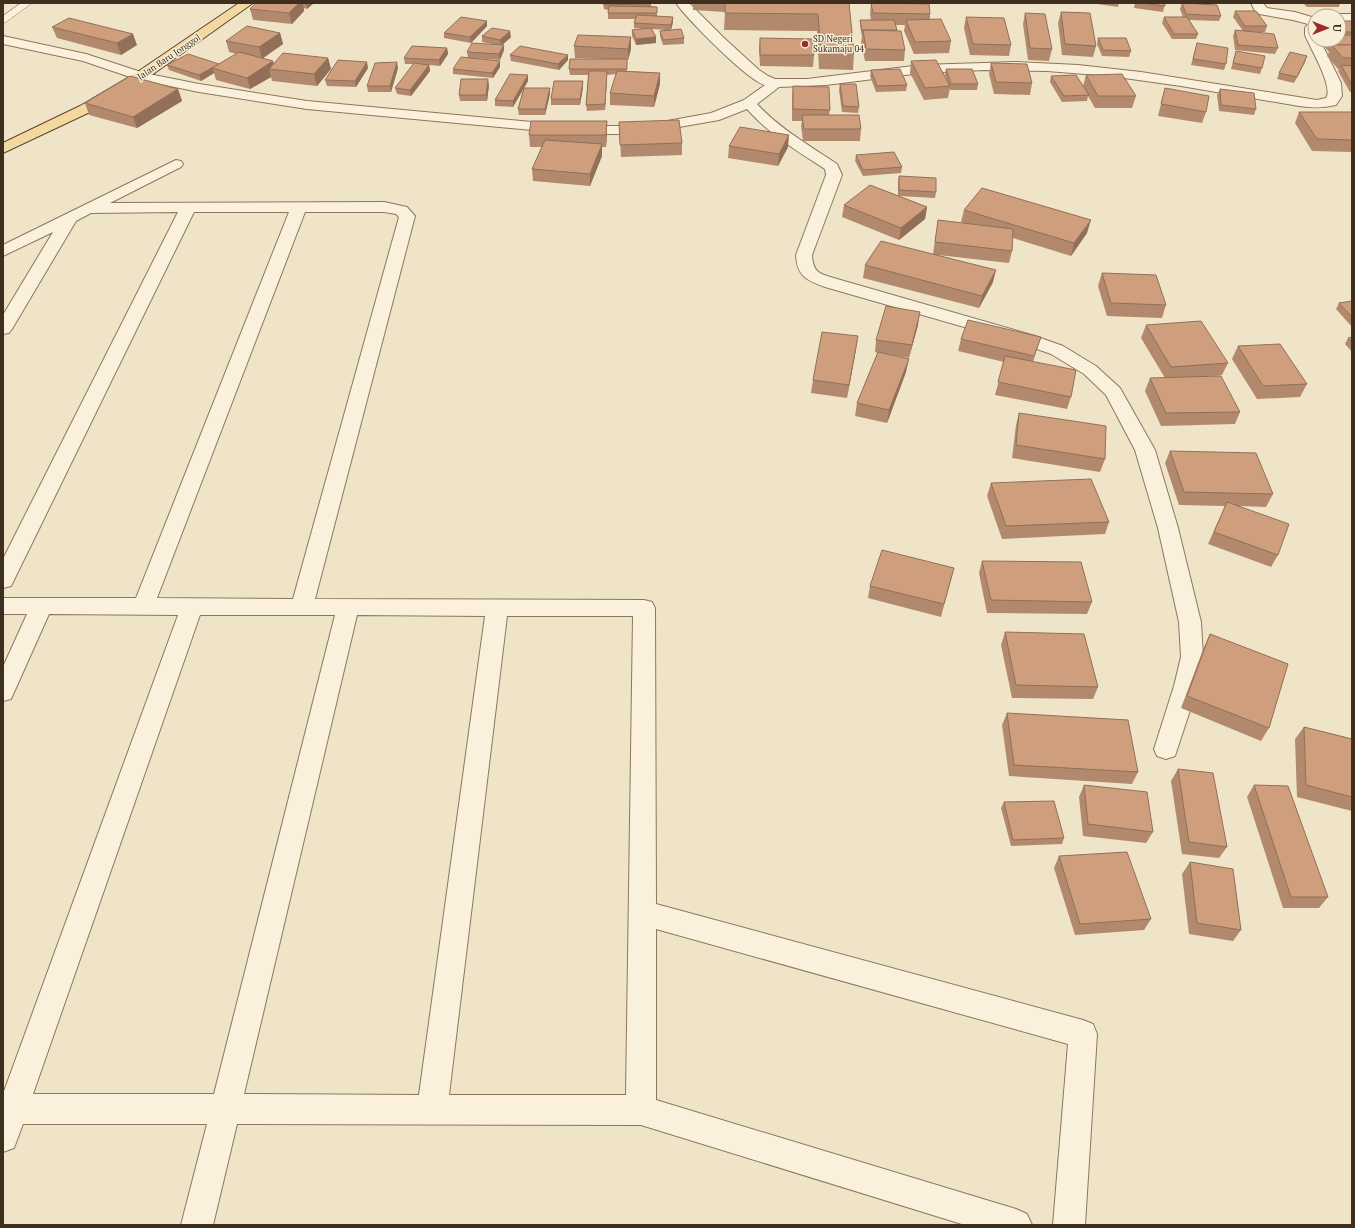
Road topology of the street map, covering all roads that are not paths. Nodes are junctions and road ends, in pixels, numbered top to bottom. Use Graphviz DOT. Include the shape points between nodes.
graph roads {
  1 [pos="27,3"];
  2 [pos="247,3"];
  3 [pos="682,3"];
  4 [pos="1257,3"];
  5 [pos="3,20"];
  6 [pos="1307,20"];
  7 [pos="3,40"];
  8 [pos="1318,48"];
  9 [pos="141,76"];
  10 [pos="776,83"];
  11 [pos="749,103"];
  12 [pos="3,149"];
  13 [pos="176,164"];
  14 [pos="189,207"];
  15 [pos="299,207"];
  16 [pos="89,208"];
  17 [pos="70,218"];
  18 [pos="3,251"];
  19 [pos="3,329"];
  20 [pos="3,580"];
  21 [pos="3,606"];
  22 [pos="42,606"];
  23 [pos="143,607"];
  24 [pos="192,607"];
  25 [pos="302,607"];
  26 [pos="348,607"];
  27 [pos="497,608"];
  28 [pos="3,692"];
  29 [pos="1166,749"];
  30 [pos="643,913"];
  31 [pos="8,1109"];
  32 [pos="225,1110"];
  33 [pos="432,1110"];
  34 [pos="641,1110"];
  35 [pos="3,1137"];
  36 [pos="197,1225"];
  37 [pos="1016,1225"];
  38 [pos="1069,1225"];
  1 -- 5 [label="lane"];
  2 -- 9 [label="main road, Jalan Baru Jonggol"];
  3 -- 10 [label="street" via="716,40 756,74 766,81"];
  4 -- 6 [label="street" via="1263,11"];
  7 -- 9 [label="street" via="86,58"];
  8 -- 10 [label="street" via="1334,83 1335,96 1331,102 1317,104 1141,76 1017,65 932,68 810,82"];
  9 -- 11 [label="street" via="307,105 574,130 662,126 714,117"];
  9 -- 12 [label="main road, Jalan Baru Jonggol" via="85,109"];
  10 -- 11 [label="street"];
  11 -- 29 [label="street" via="780,133 832,167 834,175 804,255 808,272 814,277 1057,350 1090,370 1113,392 1145,450 1168,528 1190,622 1192,657 1186,686"];
  13 -- 16 [label="street"];
  14 -- 15 [label="street"];
  14 -- 16 [label="street"];
  14 -- 20 [label="street"];
  15 -- 23 [label="street"];
  15 -- 25 [label="street" via="384,207 401,210 407,216"];
  16 -- 17 [label="street"];
  17 -- 18 [label="street"];
  17 -- 19 [label="street"];
  21 -- 22 [label="street"];
  22 -- 23 [label="street"];
  22 -- 28 [label="street"];
  23 -- 24 [label="street"];
  24 -- 25 [label="street"];
  24 -- 31 [label="street"];
  25 -- 26 [label="street"];
  26 -- 27 [label="street"];
  26 -- 32 [label="street"];
  27 -- 30 [label="street" via="644,608"];
  27 -- 33 [label="street"];
  30 -- 34 [label="street"];
  30 -- 38 [label="street" via="1082,1034"];
  31 -- 32 [label="street"];
  31 -- 35 [label="street"];
  32 -- 33 [label="street"];
  32 -- 36 [label="street"];
  33 -- 34 [label="street"];
  34 -- 37 [label="street"];
}
